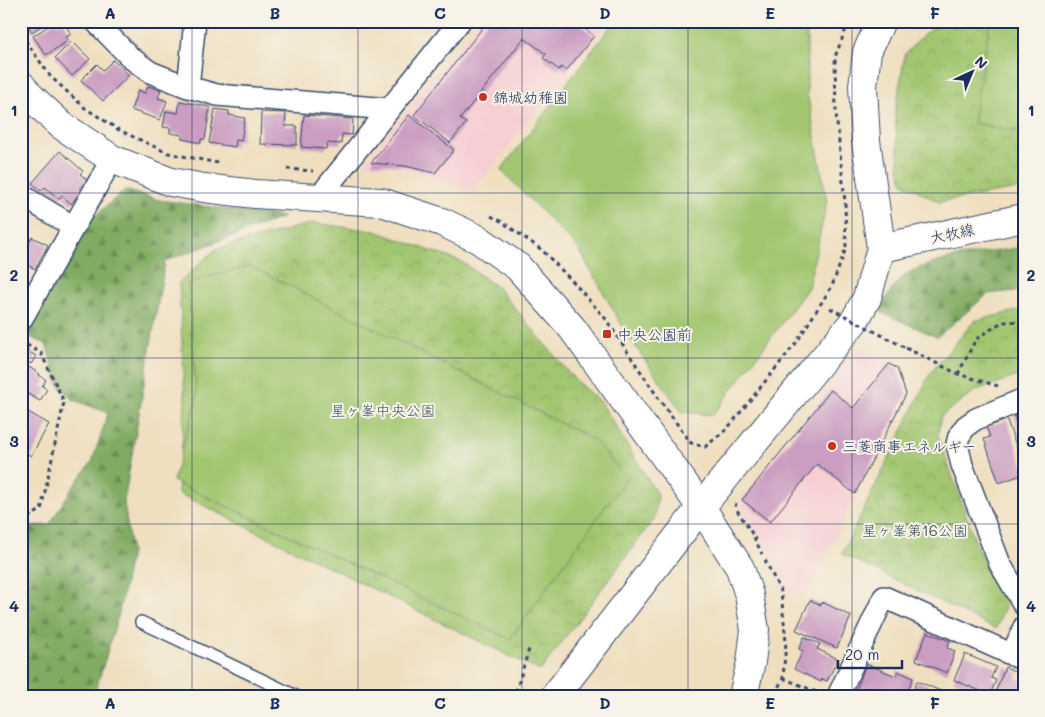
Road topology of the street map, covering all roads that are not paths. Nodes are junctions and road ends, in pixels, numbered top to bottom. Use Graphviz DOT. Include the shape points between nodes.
graph roads {
  1 [pos="94,21"];
  2 [pos="196,21"];
  3 [pos="881,21"];
  4 [pos="459,22"];
  5 [pos="21,85"];
  6 [pos="188,87"];
  7 [pos="389,109"];
  8 [pos="112,159"];
  9 [pos="320,184"];
  10 [pos="21,195"];
  11 [pos="1024,218"];
  12 [pos="74,227"];
  13 [pos="880,248"];
  14 [pos="21,320"];
  15 [pos="1024,399"];
  16 [pos="701,507"];
  17 [pos="1024,605"];
  18 [pos="141,622"];
  19 [pos="1024,627"];
  20 [pos="1018,658"];
  21 [pos="296,696"];
  22 [pos="555,696"];
  23 [pos="743,696"];
  24 [pos="838,696"];
  1 -- 6 [label="street" via="150,72"];
  2 -- 6 [label="street"];
  3 -- 13 [label="street" via="867,52 863,86 866,141"];
  4 -- 7 [label="street"];
  5 -- 8 [label="street" via="61,125"];
  6 -- 7 [label="street" via="217,95"];
  7 -- 9 [label="street"];
  8 -- 9 [label="street" via="171,182 204,188 255,194"];
  8 -- 12 [label="street"];
  9 -- 16 [label="street" via="426,217 478,239 518,267 572,328"];
  10 -- 12 [label="street"];
  11 -- 13 [label="street, 大牧線"];
  12 -- 14 [label="street"];
  13 -- 16 [label="street" via="867,298 855,320"];
  15 -- 17 [label="street" via="976,419 966,426 957,444 1000,564"];
  16 -- 22 [label="street"];
  16 -- 23 [label="street" via="740,568 748,595 755,630"];
  18 -- 21 [label="lane"];
  19 -- 20 [label="street"];
  20 -- 24 [label="street" via="884,597"];
}
